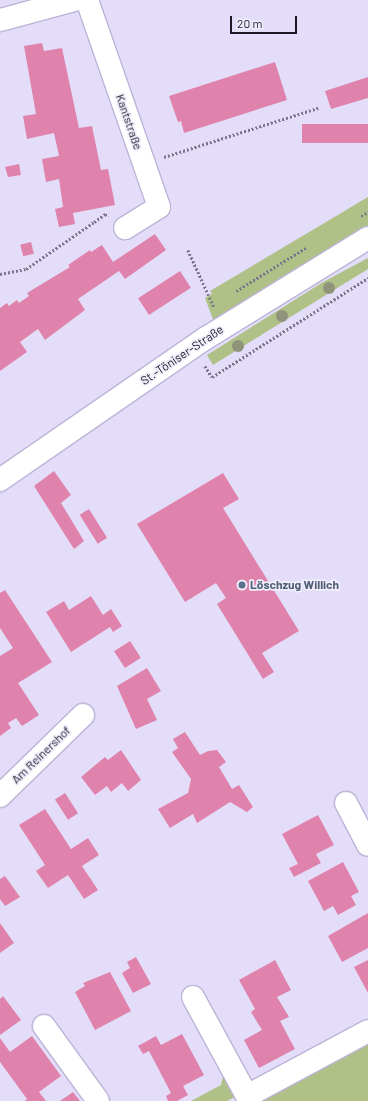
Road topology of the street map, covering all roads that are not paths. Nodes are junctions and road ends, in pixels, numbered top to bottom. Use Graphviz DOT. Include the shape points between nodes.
graph roads {
  1 [pos="74,0"];
  2 [pos="88,0"];
  3 [pos="0,20"];
  4 [pos="125,228"];
  5 [pos="368,238"];
  6 [pos="0,480"];
  7 [pos="83,715"];
  8 [pos="0,796"];
  9 [pos="346,803"];
  10 [pos="368,845"];
  11 [pos="193,997"];
  12 [pos="44,1026"];
  13 [pos="368,1031"];
  14 [pos="98,1101"];
  1 -- 3 [label="street"];
  2 -- 4 [label="street, Kantstraße" via="159,207"];
  5 -- 6 [label="street, St.-Töniser-Straße" via="193,347"];
  7 -- 8 [label="street, Am Reinershof"];
  9 -- 10 [label="street"];
  11 -- 13 [label="street" via="247,1096"];
  12 -- 14 [label="street"];
}
